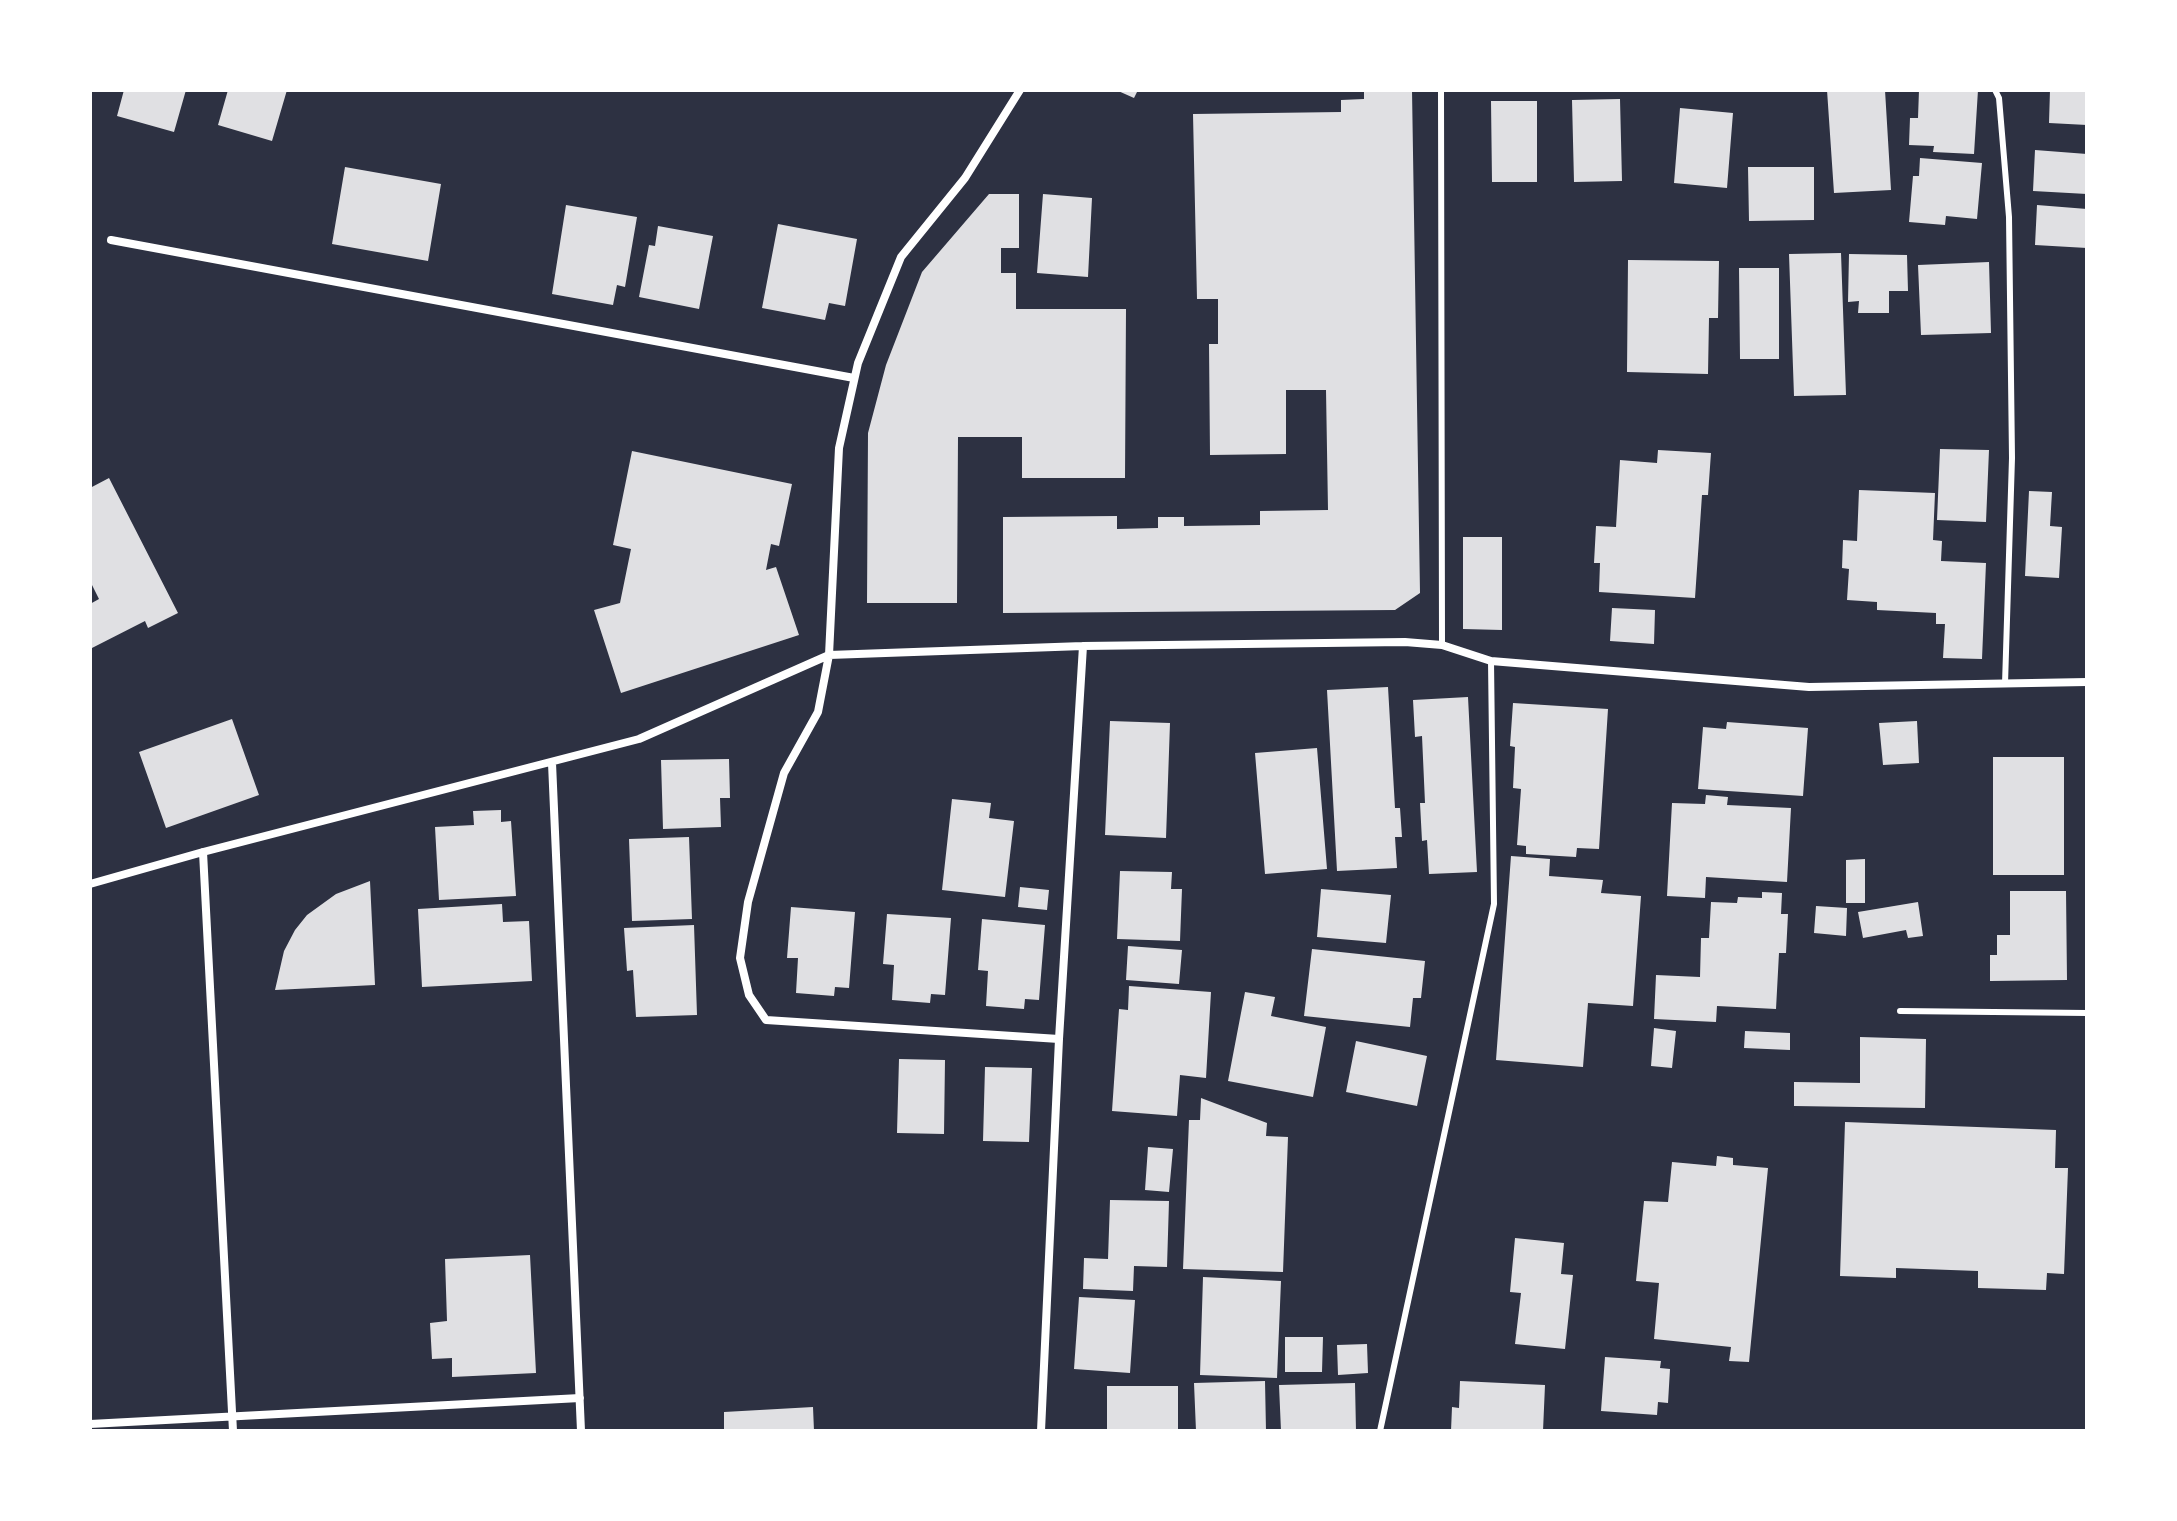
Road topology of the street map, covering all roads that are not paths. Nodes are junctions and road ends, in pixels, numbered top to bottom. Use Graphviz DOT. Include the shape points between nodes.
graph roads {
  1 [pos="1020,90"];
  2 [pos="1441,90"];
  3 [pos="1995,90"];
  4 [pos="111,240"];
  5 [pos="854,378"];
  6 [pos="1442,645"];
  7 [pos="1083,646"];
  8 [pos="829,655"];
  9 [pos="1491,661"];
  10 [pos="2087,682"];
  11 [pos="2005,684"];
  12 [pos="552,763"];
  13 [pos="203,852"];
  14 [pos="90,884"];
  15 [pos="1900,1011"];
  16 [pos="2087,1013"];
  17 [pos="1059,1039"];
  18 [pos="580,1398"];
  19 [pos="232,1417"];
  20 [pos="90,1424"];
  21 [pos="233,1431"];
  22 [pos="581,1431"];
  23 [pos="1041,1431"];
  24 [pos="1380,1431"];
  1 -- 5 [label="street" via="965,178 901,257"];
  2 -- 6 [label="lane"];
  3 -- 11 [label="lane" via="2009,217 2012,443"];
  4 -- 5 [label="street"];
  5 -- 8 [label="street" via="839,448"];
  6 -- 7 [label="street"];
  6 -- 9 [label="street"];
  7 -- 8 [label="street"];
  7 -- 17 [label="street"];
  8 -- 12 [label="street" via="639,739"];
  8 -- 17 [label="street" via="818,712 784,773 748,902 740,958 749,995 766,1020"];
  9 -- 11 [label="street" via="1809,687"];
  9 -- 24 [label="lane" via="1494,904"];
  10 -- 11 [label="street"];
  12 -- 13 [label="street"];
  12 -- 18 [label="street"];
  13 -- 14 [label="street"];
  13 -- 19 [label="street"];
  15 -- 16 [label="lane"];
  17 -- 23 [label="street"];
  18 -- 19 [label="street"];
  18 -- 22 [label="street"];
  19 -- 20 [label="street"];
  19 -- 21 [label="street"];
}
